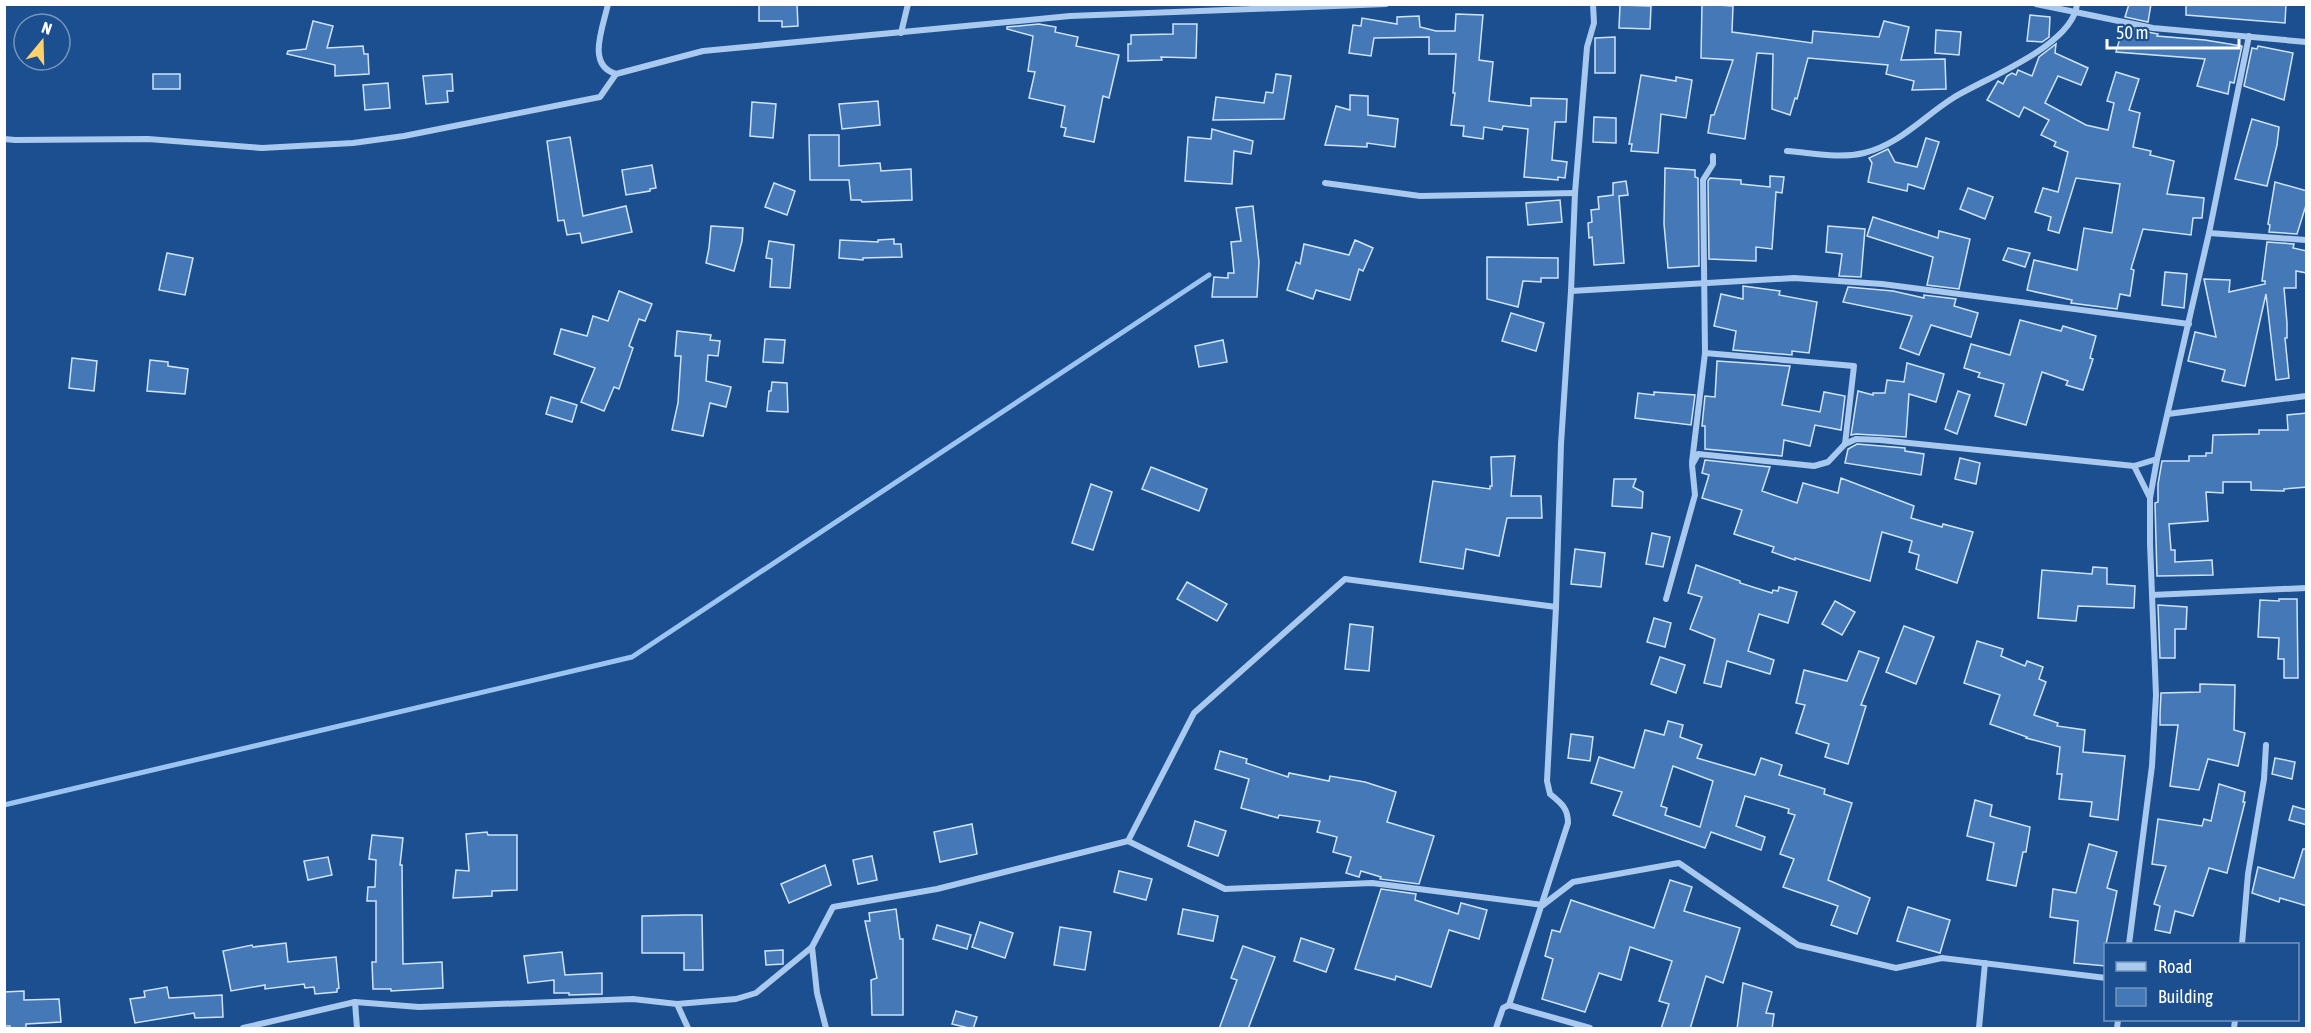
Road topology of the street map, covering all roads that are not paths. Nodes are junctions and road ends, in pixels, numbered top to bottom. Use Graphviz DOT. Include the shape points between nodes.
graph roads {
  1 [pos="608,4"];
  2 [pos="908,4"];
  3 [pos="1386,4"];
  4 [pos="1593,4"];
  5 [pos="2036,4"];
  6 [pos="2078,4"];
  7 [pos="2076,13"];
  8 [pos="902,33"];
  9 [pos="2249,36"];
  10 [pos="2307,42"];
  11 [pos="616,74"];
  12 [pos="4,139"];
  13 [pos="1787,151"];
  14 [pos="1713,156"];
  15 [pos="1325,183"];
  16 [pos="1575,193"];
  17 [pos="2209,233"];
  18 [pos="2307,240"];
  19 [pos="1704,284"];
  20 [pos="1571,291"];
  21 [pos="2189,324"];
  22 [pos="1705,353"];
  23 [pos="2307,396"];
  24 [pos="2168,414"];
  25 [pos="1845,444"];
  26 [pos="2157,459"];
  27 [pos="1692,465"];
  28 [pos="2134,466"];
  29 [pos="2150,498"];
  30 [pos="2307,588"];
  31 [pos="2152,595"];
  32 [pos="1666,599"];
  33 [pos="1556,607"];
  34 [pos="2266,745"];
  35 [pos="1128,841"];
  36 [pos="1543,905"];
  37 [pos="2129,943"];
  38 [pos="2242,943"];
  39 [pos="812,947"];
  40 [pos="1985,963"];
  41 [pos="2104,978"];
  42 [pos="355,1002"];
  43 [pos="677,1004"];
  44 [pos="1509,1005"];
  45 [pos="243,1029"];
  46 [pos="357,1029"];
  47 [pos="688,1029"];
  48 [pos="826,1029"];
  49 [pos="1496,1029"];
  50 [pos="1590,1029"];
  51 [pos="1979,1029"];
  1 -- 11 [label="street" via="598,50 605,71"];
  2 -- 8 [label="street"];
  3 -- 8 [label="street" via="1070,16"];
  4 -- 16 [label="street"];
  5 -- 7 [label="street"];
  6 -- 7 [label="street"];
  7 -- 9 [label="street" via="2153,28"];
  7 -- 13 [label="street" via="2056,39 2027,60 1952,99 1904,136 1866,152 1841,156"];
  8 -- 11 [label="street" via="703,51"];
  9 -- 10 [label="street"];
  9 -- 17 [label="street"];
  11 -- 12 [label="street" via="600,97 353,143 262,148 148,139"];
  14 -- 19 [label="street" via="1713,164 1703,180"];
  15 -- 16 [label="street" via="1420,196"];
  16 -- 20 [label="street"];
  17 -- 18 [label="street"];
  17 -- 21 [label="street"];
  19 -- 20 [label="street"];
  19 -- 21 [label="street" via="1794,278 1882,284"];
  19 -- 22 [label="street"];
  20 -- 33 [label="street"];
  21 -- 24 [label="street"];
  22 -- 25 [label="street" via="1854,366"];
  22 -- 27 [label="street"];
  23 -- 24 [label="street"];
  24 -- 26 [label="street"];
  25 -- 27 [label="street" via="1828,462 1814,466 1698,454"];
  25 -- 28 [label="street" via="1856,439 1880,440"];
  26 -- 28 [label="street"];
  26 -- 29 [label="street"];
  27 -- 32 [label="street" via="1695,495"];
  28 -- 29 [label="street"];
  29 -- 31 [label="street"];
  30 -- 31 [label="street"];
  31 -- 37 [label="street" via="2156,695 2152,766"];
  33 -- 35 [label="street" via="1345,579 1194,713"];
  33 -- 36 [label="street" via="1547,781 1550,794 1568,813 1568,823"];
  34 -- 38 [label="street"];
  35 -- 36 [label="street" via="1225,889 1372,883"];
  35 -- 39 [label="street" via="938,889 833,907"];
  36 -- 40 [label="street" via="1573,882 1679,863 1798,945 1896,968 1942,958"];
  36 -- 44 [label="street"];
  39 -- 43 [label="street" via="756,993 736,999"];
  39 -- 48 [label="street"];
  40 -- 41 [label="street"];
  40 -- 51 [label="street"];
  42 -- 43 [label="street" via="419,1006 633,999"];
  42 -- 45 [label="street"];
  42 -- 46 [label="street"];
  43 -- 47 [label="street"];
  44 -- 49 [label="street" via="1503,1008"];
  44 -- 50 [label="street"];
}
